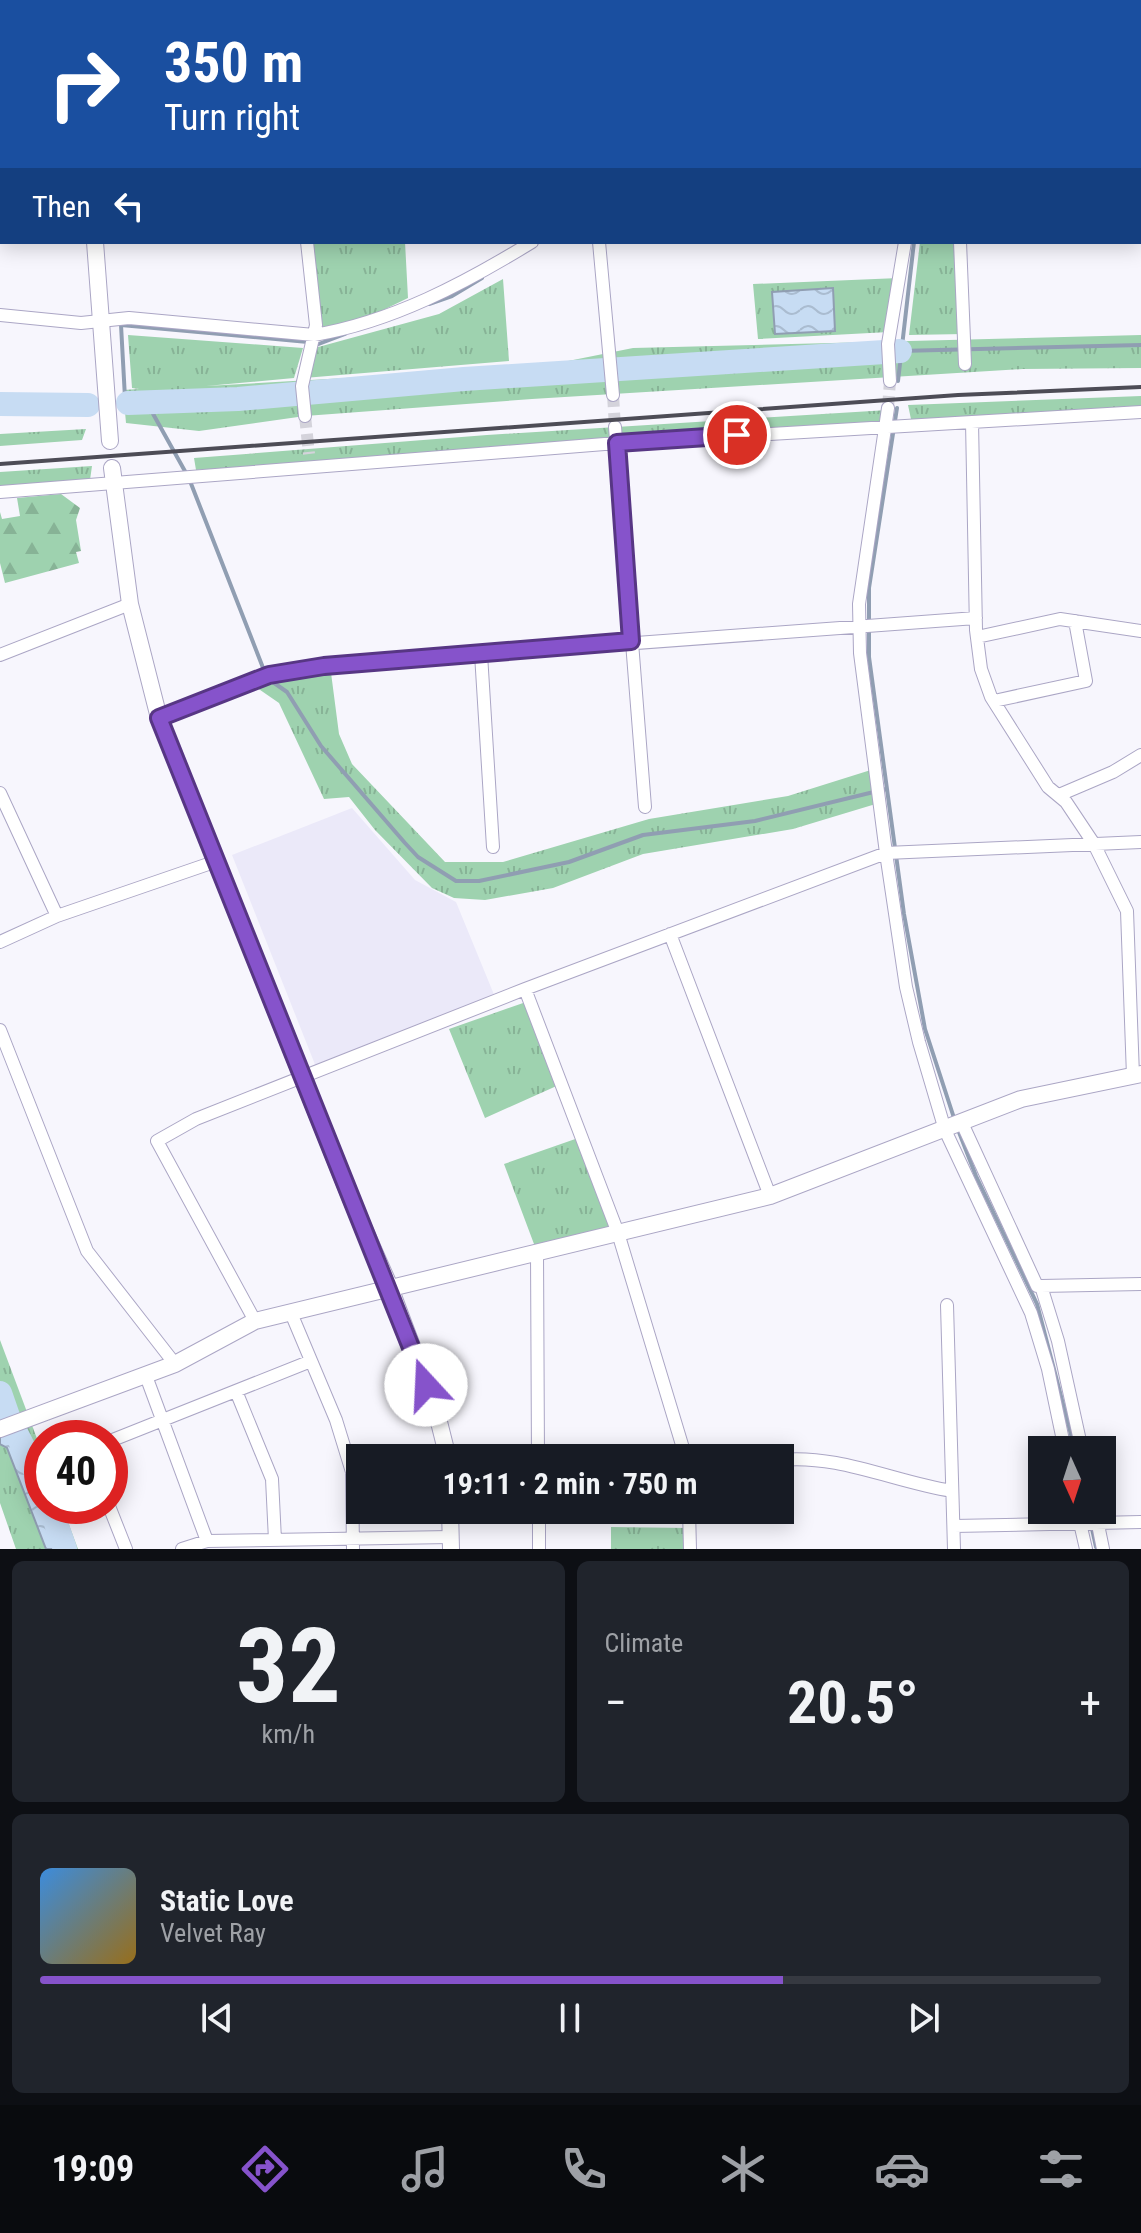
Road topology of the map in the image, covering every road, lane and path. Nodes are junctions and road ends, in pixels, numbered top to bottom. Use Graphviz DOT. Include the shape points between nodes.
graph roads {
  1 [pos="95,244"];
  2 [pos="307,244"];
  3 [pos="506,244"];
  4 [pos="529,244"];
  5 [pos="599,244"];
  6 [pos="905,244"];
  7 [pos="960,244"];
  8 [pos="509,256"];
  9 [pos="0,315"];
  10 [pos="102,320"];
  11 [pos="314,335"];
  12 [pos="965,364"];
  13 [pos="890,381"];
  14 [pos="613,395"];
  15 [pos="888,408"];
  16 [pos="1141,412"];
  17 [pos="305,416"];
  18 [pos="972,422"];
  19 [pos="885,426"];
  20 [pos="615,427"];
  21 [pos="110,441"];
  22 [pos="617,443"];
  23 [pos="113,475"];
  24 [pos="0,492"];
  25 [pos="130,604"];
  26 [pos="976,618"];
  27 [pos="1075,621"];
  28 [pos="859,626"];
  29 [pos="1141,631"];
  30 [pos="977,637"];
  31 [pos="631,641"];
  32 [pos="481,654"];
  33 [pos="0,655"];
  34 [pos="994,701"];
  35 [pos="159,718"];
  36 [pos="1141,755"];
  37 [pos="0,793"];
  38 [pos="1059,795"];
  39 [pos="645,807"];
  40 [pos="1141,842"];
  41 [pos="1094,844"];
  42 [pos="493,847"];
  43 [pos="886,853"];
  44 [pos="217,861"];
  45 [pos="57,916"];
  46 [pos="670,934"];
  47 [pos="1134,939"];
  48 [pos="0,942"];
  49 [pos="525,989"];
  50 [pos="1136,1004"];
  51 [pos="0,1030"];
  52 [pos="1137,1075"];
  53 [pos="303,1076"];
  54 [pos="962,1123"];
  55 [pos="945,1130"];
  56 [pos="770,1196"];
  57 [pos="618,1233"];
  58 [pos="537,1252"];
  59 [pos="1141,1284"];
  60 [pos="389,1285"];
  61 [pos="1041,1286"];
  62 [pos="947,1305"];
  63 [pos="291,1313"];
  64 [pos="255,1321"];
  65 [pos="311,1361"];
  66 [pos="175,1364"];
  67 [pos="146,1376"];
  68 [pos="236,1391"];
  69 [pos="164,1420"];
  70 [pos="0,1429"];
  71 [pos="128,1434"];
  72 [pos="1062,1436"];
  73 [pos="1079,1436"];
  74 [pos="444,1444"];
  75 [pos="538,1444"];
  76 [pos="682,1444"];
  77 [pos="794,1460"];
  78 [pos="952,1491"];
  79 [pos="1116,1519"];
  80 [pos="1028,1520"];
  81 [pos="1141,1522"];
  82 [pos="116,1524"];
  83 [pos="539,1524"];
  84 [pos="689,1524"];
  85 [pos="1081,1524"];
  86 [pos="1098,1524"];
  87 [pos="954,1526"];
  88 [pos="275,1540"];
  89 [pos="207,1541"];
  90 [pos="450,1543"];
  91 [pos="353,1544"];
  92 [pos="126,1549"];
  93 [pos="182,1549"];
  94 [pos="539,1549"];
  95 [pos="690,1549"];
  96 [pos="954,1549"];
  97 [pos="1086,1549"];
  98 [pos="1103,1549"];
  1 -- 10 [label="street"];
  2 -- 11 [label="street"];
  3 -- 8 [label="street"];
  4 -- 8 [label="street"];
  5 -- 14 [label="street"];
  6 -- 13 [label="street" via="888,344"];
  7 -- 12 [label="street"];
  8 -- 11 [label="street" via="443,293 340,331"];
  9 -- 10 [label="street" via="81,323"];
  10 -- 11 [label="street"];
  10 -- 21 [label="street"];
  11 -- 17 [label="street" via="302,386"];
  15 -- 19 [label="street"];
  16 -- 18 [label="street"];
  18 -- 19 [label="street"];
  18 -- 26 [label="street"];
  19 -- 22 [label="street"];
  19 -- 28 [label="street"];
  20 -- 22 [label="street"];
  22 -- 23 [label="street"];
  22 -- 31 [label="street"];
  23 -- 24 [label="street"];
  23 -- 25 [label="street"];
  25 -- 33 [label="street"];
  25 -- 35 [label="street"];
  26 -- 28 [label="street"];
  26 -- 30 [label="street"];
  27 -- 29 [label="street"];
  27 -- 30 [label="street" via="1060,619"];
  27 -- 34 [label="street" via="1086,681"];
  28 -- 31 [label="street"];
  28 -- 43 [label="street"];
  30 -- 34 [label="street" via="981,669"];
  31 -- 32 [label="street"];
  31 -- 39 [label="street"];
  32 -- 35 [label="street" via="269,675"];
  32 -- 42 [label="street"];
  34 -- 38 [label="street" via="1048,787"];
  35 -- 44 [label="street"];
  36 -- 38 [label="street"];
  37 -- 45 [label="street"];
  38 -- 41 [label="street"];
  40 -- 41 [label="street"];
  41 -- 43 [label="street"];
  41 -- 47 [label="street" via="1127,911"];
  43 -- 46 [label="street"];
  43 -- 55 [label="street" via="906,987"];
  44 -- 45 [label="street"];
  44 -- 53 [label="street"];
  45 -- 48 [label="street"];
  46 -- 49 [label="street"];
  46 -- 56 [label="street"];
  47 -- 50 [label="street"];
  49 -- 53 [label="street"];
  49 -- 57 [label="street"];
  50 -- 52 [label="street"];
  51 -- 66 [label="street" via="87,1251"];
  52 -- 54 [label="street" via="1021,1099"];
  53 -- 60 [label="street"];
  53 -- 64 [label="street" via="196,1119 157,1141"];
  54 -- 55 [label="street"];
  54 -- 61 [label="street"];
  55 -- 56 [label="street"];
  55 -- 72 [label="street" via="1031,1313"];
  56 -- 57 [label="street"];
  57 -- 58 [label="street"];
  57 -- 76 [label="street"];
  58 -- 60 [label="street"];
  58 -- 75 [label="street"];
  59 -- 61 [label="street"];
  60 -- 63 [label="street"];
  60 -- 74 [label="street"];
  61 -- 73 [label="street"];
  62 -- 78 [label="street"];
  63 -- 64 [label="street"];
  63 -- 65 [label="street"];
  64 -- 66 [label="street"];
  65 -- 68 [label="street"];
  65 -- 91 [label="street" via="352,1472"];
  66 -- 67 [label="street"];
  67 -- 69 [label="street"];
  67 -- 70 [label="street"];
  68 -- 69 [label="street"];
  68 -- 88 [label="street" via="272,1479"];
  69 -- 71 [label="street"];
  69 -- 89 [label="street"];
  77 -- 78 [label="street" via="826,1461"];
  78 -- 87 [label="street"];
  79 -- 81 [label="street"];
  80 -- 87 [label="street"];
  82 -- 92 [label="street"];
  83 -- 94 [label="street"];
  84 -- 95 [label="street"];
  85 -- 97 [label="street"];
  86 -- 98 [label="street"];
  87 -- 96 [label="street"];
  88 -- 89 [label="street"];
  88 -- 91 [label="street"];
  89 -- 93 [label="street"];
  90 -- 91 [label="street"];
}
